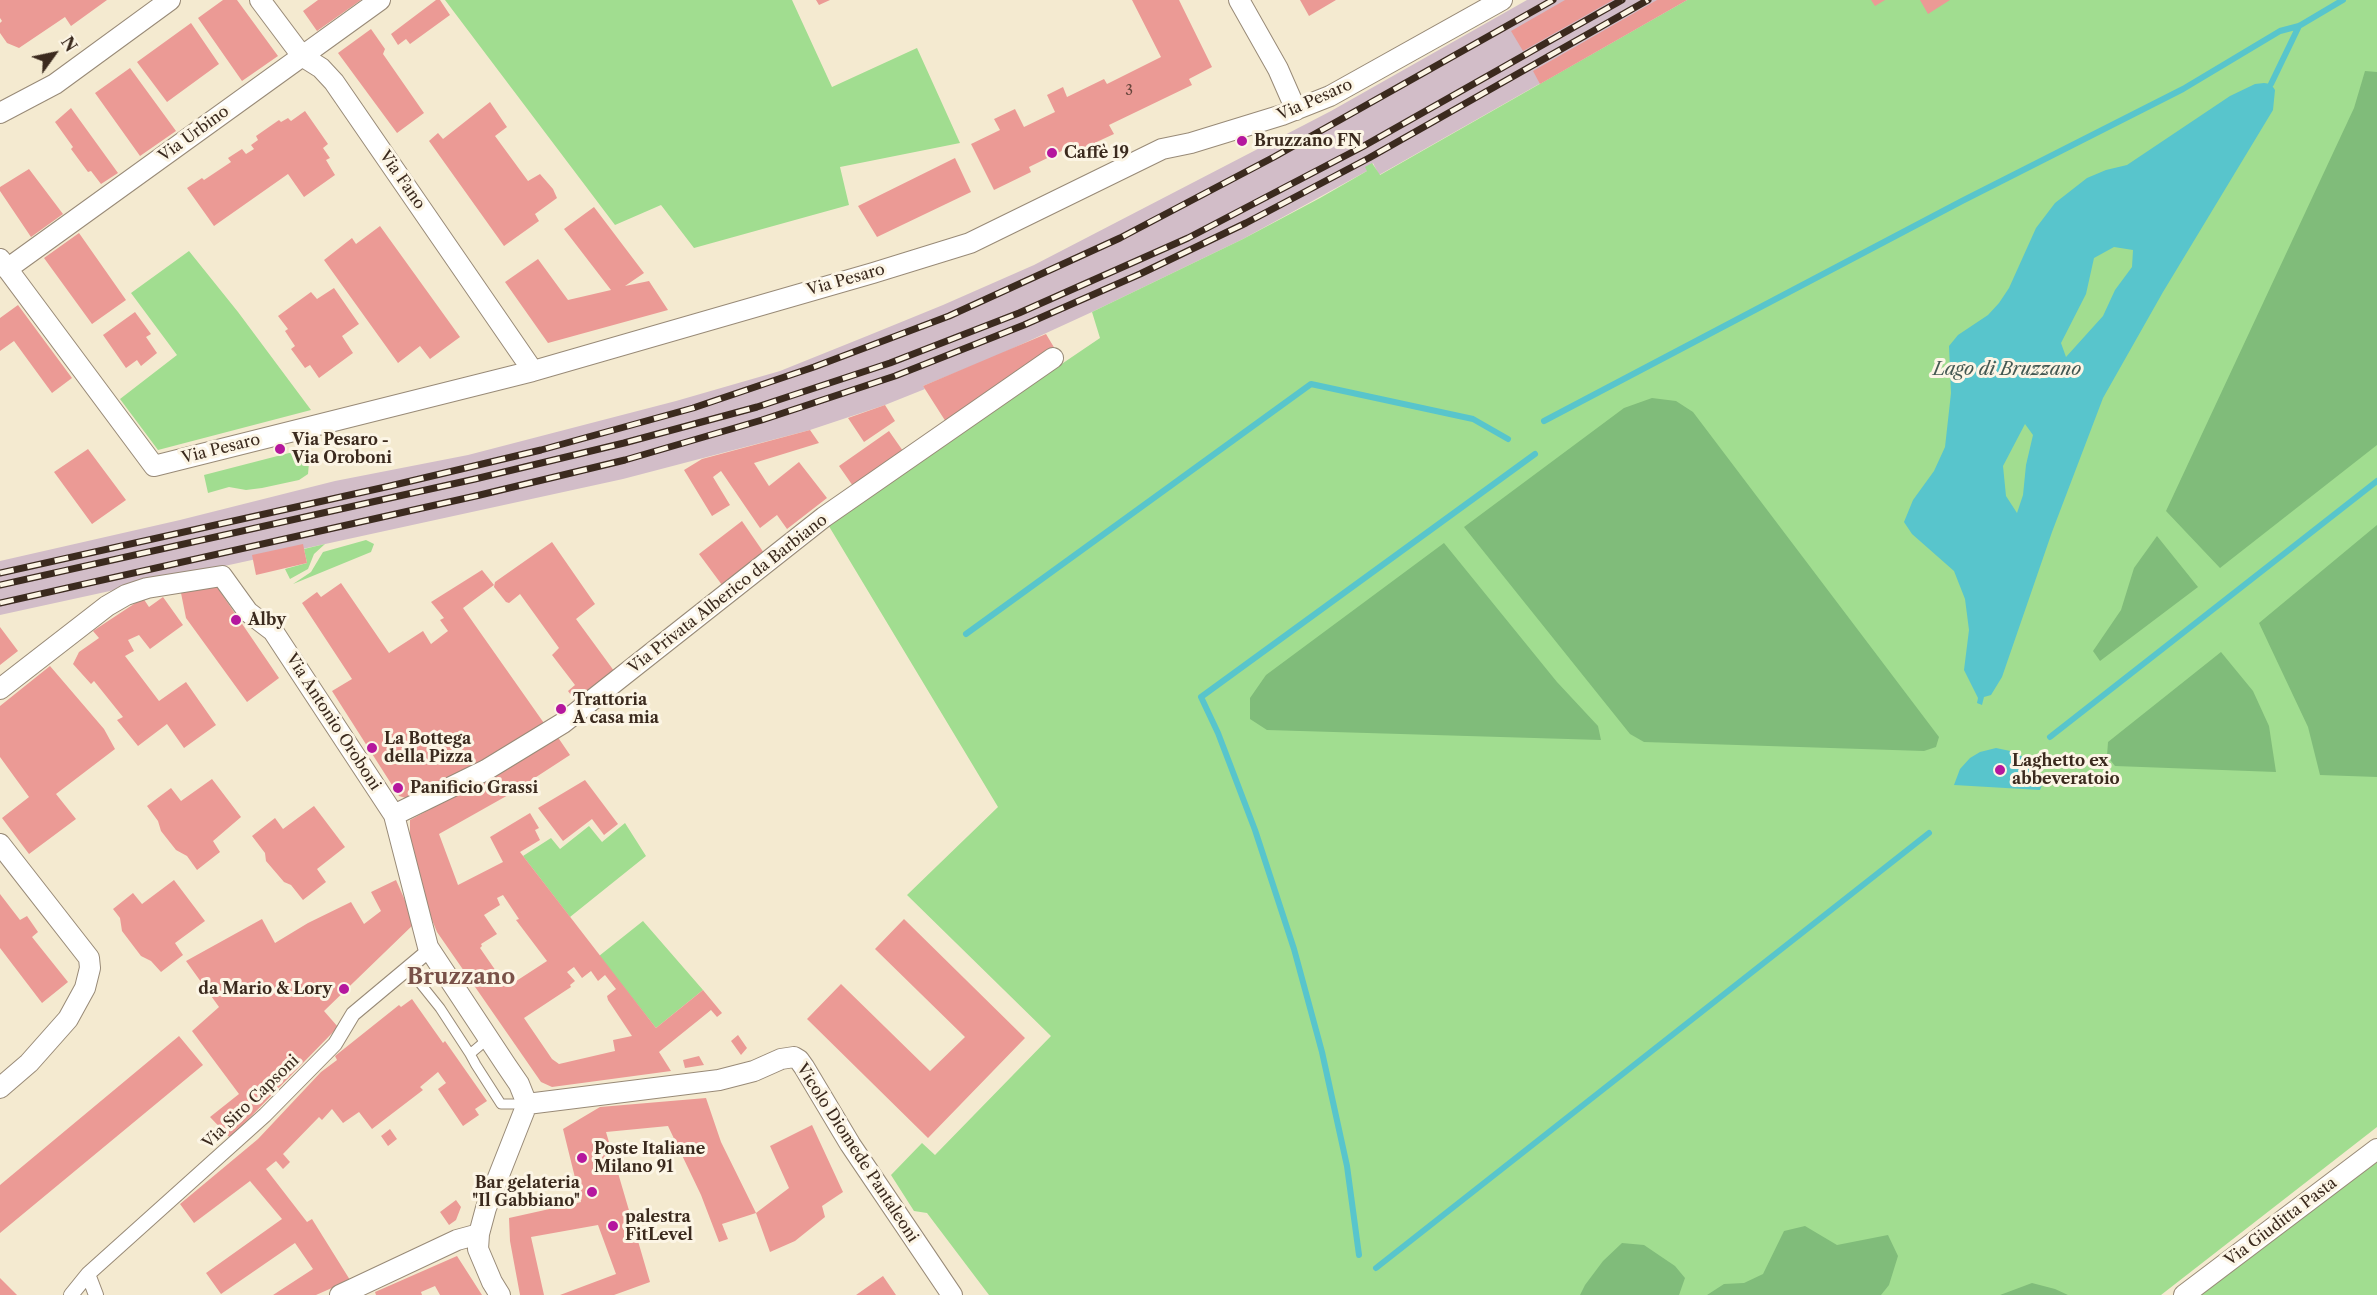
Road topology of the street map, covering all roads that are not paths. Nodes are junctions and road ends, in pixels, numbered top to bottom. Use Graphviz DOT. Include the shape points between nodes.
graph roads {
  1 [pos="170,0"];
  2 [pos="260,0"];
  3 [pos="380,0"];
  4 [pos="1239,0"];
  5 [pos="1502,0"];
  6 [pos="302,56"];
  7 [pos="1296,110"];
  8 [pos="0,114"];
  9 [pos="4,264"];
  10 [pos="1053,358"];
  11 [pos="533,371"];
  12 [pos="0,689"];
  13 [pos="394,816"];
  14 [pos="0,844"];
  15 [pos="428,947"];
  16 [pos="408,968"];
  17 [pos="489,1038"];
  18 [pos="470,1054"];
  19 [pos="0,1088"];
  20 [pos="527,1104"];
  21 [pos="2377,1149"];
  22 [pos="479,1234"];
  23 [pos="88,1274"];
  24 [pos="71,1295"];
  25 [pos="96,1295"];
  26 [pos="340,1295"];
  27 [pos="500,1295"];
  28 [pos="952,1295"];
  29 [pos="2184,1295"];
  1 -- 8 [label="street" via="56,84"];
  2 -- 6 [label="street, Via Fano"];
  3 -- 6 [label="street, Via Urbino"];
  4 -- 7 [label="street"];
  5 -- 7 [label="street, Via Pesaro" via="1330,96"];
  6 -- 9 [label="street, Via Urbino"];
  6 -- 11 [label="street, Via Fano" via="334,82"];
  7 -- 11 [label="street, Via Pesaro" via="1162,149 970,243"];
  9 -- 11 [label="street, Via Pesaro" via="154,466"];
  10 -- 13 [label="street, Via Privata Alberico da Barbiano" via="824,517 563,723 486,770"];
  12 -- 13 [label="street, Via Antonio Oroboni" via="106,606 147,588 222,576 248,612 273,631"];
  13 -- 15 [label="street, Via Antonio Oroboni"];
  14 -- 19 [label="street" via="89,958 90,968 85,988 68,1019 29,1063"];
  15 -- 16 [label="street, Via Siro Capsoni"];
  15 -- 17 [label="street, Via Antonio Oroboni"];
  16 -- 18 [label="lane"];
  16 -- 23 [label="street, Via Siro Capsoni" via="353,1014 335,1044 265,1115"];
  17 -- 18 [label="lane"];
  17 -- 20 [label="street, Via Antonio Oroboni" via="519,1084"];
  18 -- 20 [label="lane" via="501,1104"];
  20 -- 22 [label="street"];
  20 -- 28 [label="street, Vicolo Diomede Pantaleoni" via="719,1080 794,1057"];
  21 -- 29 [label="street, Via Giuditta Pasta"];
  22 -- 26 [label="street" via="457,1240"];
  22 -- 27 [label="street" via="478,1249"];
  23 -- 24 [label="street, Via Siro Capsoni"];
  23 -- 25 [label="street"];
}
